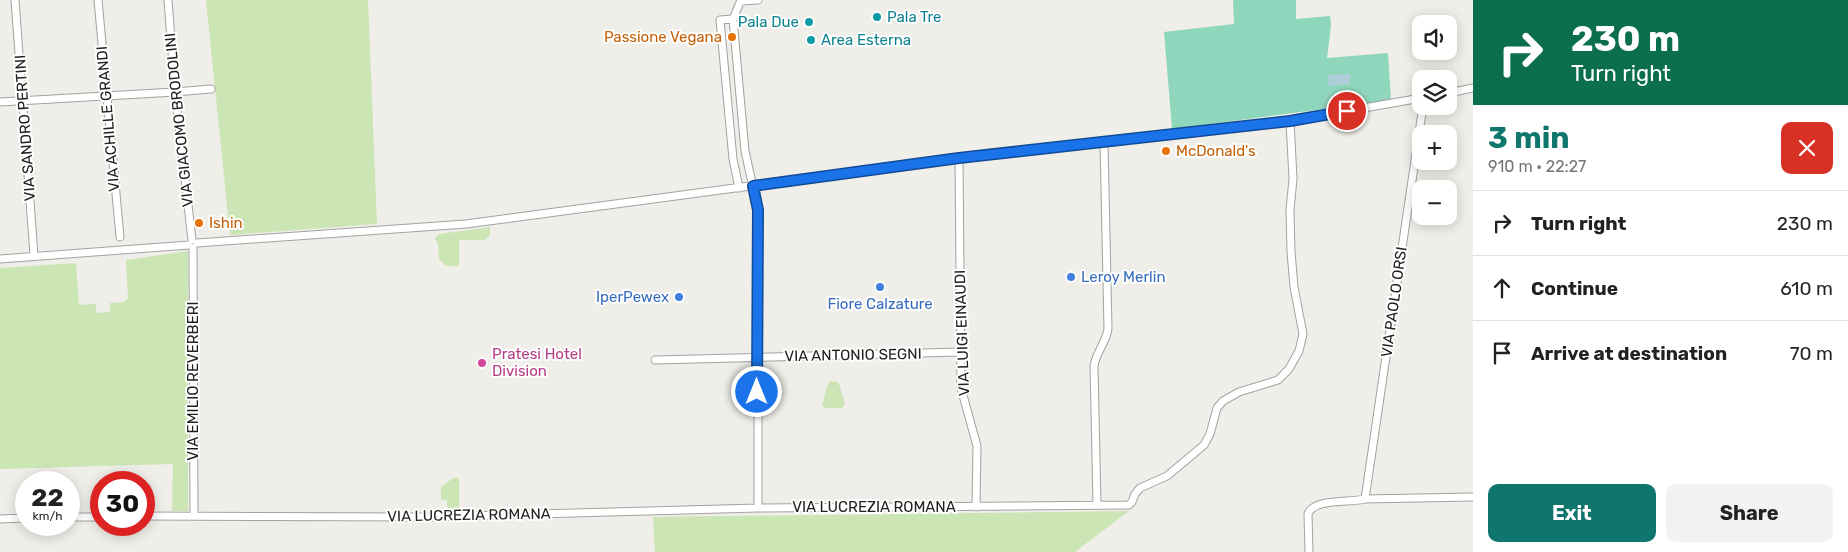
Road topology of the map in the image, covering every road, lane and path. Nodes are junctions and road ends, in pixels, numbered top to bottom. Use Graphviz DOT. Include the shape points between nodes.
graph roads {
  1 [pos="15,0"];
  2 [pos="98,0"];
  3 [pos="168,0"];
  4 [pos="758,0"];
  5 [pos="741,1"];
  6 [pos="733,19"];
  7 [pos="211,88"];
  8 [pos="1473,88"];
  9 [pos="1457,91"];
  10 [pos="175,92"];
  11 [pos="106,96"];
  12 [pos="1412,100"];
  13 [pos="22,101"];
  14 [pos="0,102"];
  15 [pos="1421,115"];
  16 [pos="1290,121"];
  17 [pos="1104,142"];
  18 [pos="959,158"];
  19 [pos="739,188"];
  20 [pos="754,188"];
  21 [pos="120,237"];
  22 [pos="192,244"];
  23 [pos="34,255"];
  24 [pos="0,258"];
  25 [pos="960,352"];
  26 [pos="757,357"];
  27 [pos="655,360"];
  28 [pos="1473,497"];
  29 [pos="1365,499"];
  30 [pos="1098,505"];
  31 [pos="976,507"];
  32 [pos="758,508"];
  33 [pos="194,515"];
  34 [pos="155,516"];
  35 [pos="0,518"];
  36 [pos="15,518"];
  37 [pos="1309,552"];
  1 -- 13 [label="street, VIA SANDRO PERTINI"];
  2 -- 11 [label="street, VIA ACHILLE GRANDI"];
  3 -- 10 [label="street, VIA GIACOMO BRODOLINI"];
  4 -- 5 [label="street"];
  5 -- 6 [label="street"];
  6 -- 19 [label="street" via="720,20 733,158"];
  6 -- 20 [label="street" via="745,151"];
  7 -- 10 [label="street"];
  8 -- 9 [label="street"];
  10 -- 11 [label="street"];
  10 -- 22 [label="street, VIA GIACOMO BRODOLINI"];
  11 -- 13 [label="street"];
  11 -- 21 [label="street, VIA ACHILLE GRANDI"];
  12 -- 16 [label="street"];
  13 -- 14 [label="street"];
  13 -- 23 [label="street, VIA SANDRO PERTINI"];
  15 -- 29 [label="street, VIA PAOLO ORSI"];
  16 -- 17 [label="street"];
  16 -- 30 [label="street, VIA LUCREZIA ROMANA" via="1293,177 1290,252 1303,334 1295,360 1278,380 1239,392 1223,401 1217,408 1205,443 1167,476 1140,488 1130,504"];
  17 -- 18 [label="street"];
  17 -- 30 [label="street" via="1108,329 1094,364"];
  18 -- 20 [label="street"];
  18 -- 25 [label="street, VIA LUIGI EINAUDI"];
  19 -- 20 [label="street"];
  19 -- 22 [label="street" via="466,224"];
  20 -- 26 [label="street" via="758,210"];
  22 -- 23 [label="street"];
  22 -- 33 [label="street, VIA EMILIO REVERBERI"];
  23 -- 24 [label="street"];
  25 -- 26 [label="street, VIA ANTONIO SEGNI"];
  25 -- 31 [label="street, VIA LUIGI EINAUDI" via="962,394 977,448"];
  26 -- 27 [label="street, VIA ANTONIO SEGNI"];
  26 -- 32 [label="street"];
  28 -- 29 [label="street"];
  29 -- 37 [label="street" via="1311,508 1308,517"];
  30 -- 31 [label="street, VIA LUCREZIA ROMANA"];
  31 -- 32 [label="street, VIA LUCREZIA ROMANA"];
  32 -- 33 [label="street, VIA LUCREZIA ROMANA" via="429,517"];
  33 -- 34 [label="street, VIA LUCREZIA ROMANA"];
  35 -- 36 [label="street"];
}
